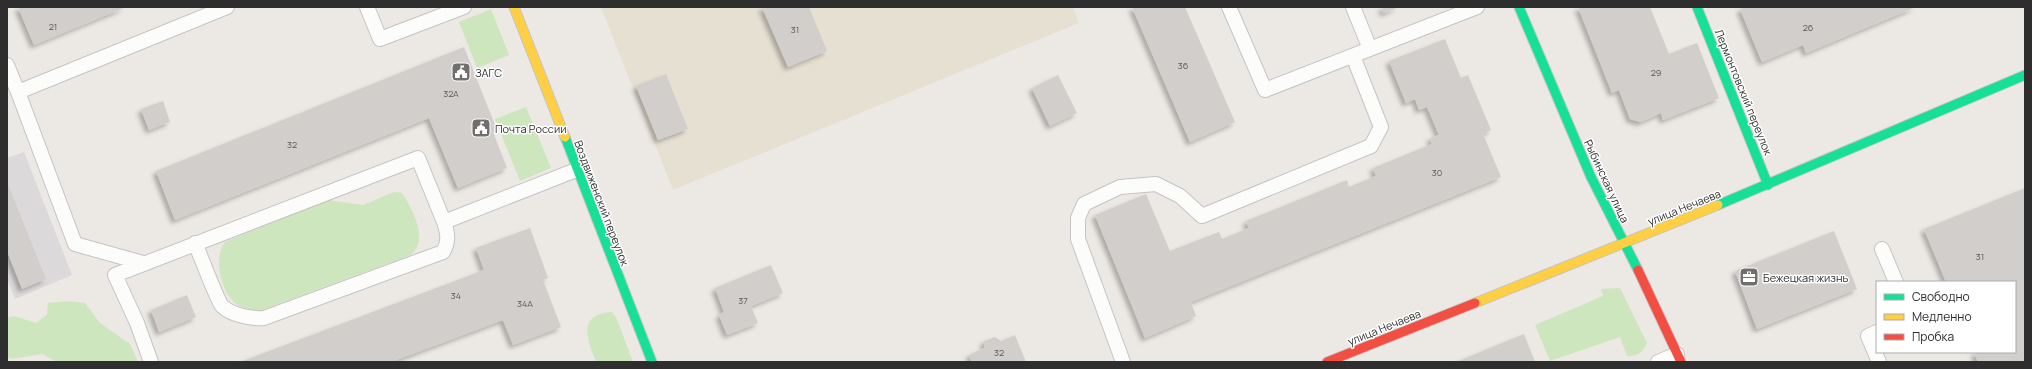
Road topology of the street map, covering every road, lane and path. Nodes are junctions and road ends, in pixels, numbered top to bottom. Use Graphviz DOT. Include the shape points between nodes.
graph roads {
  1 [pos="227,7"];
  2 [pos="367,7"];
  3 [pos="464,7"];
  4 [pos="514,7"];
  5 [pos="1229,7"];
  6 [pos="1353,7"];
  7 [pos="1477,7"];
  8 [pos="1519,7"];
  9 [pos="1697,7"];
  10 [pos="1370,49"];
  11 [pos="1353,56"];
  12 [pos="7,65"];
  13 [pos="2025,75"];
  14 [pos="18,92"];
  15 [pos="576,170"];
  16 [pos="1768,185"];
  17 [pos="444,222"];
  18 [pos="195,243"];
  19 [pos="1624,244"];
  20 [pos="1882,249"];
  21 [pos="143,263"];
  22 [pos="1896,281"];
  23 [pos="1876,332"];
  24 [pos="1679,358"];
  25 [pos="151,362"];
  26 [pos="652,362"];
  27 [pos="1123,362"];
  28 [pos="1327,362"];
  29 [pos="1658,362"];
  30 [pos="1879,362"];
  1 -- 14 [label="lane"];
  2 -- 3 [label="lane" via="380,39"];
  4 -- 15 [label="street, Воздвиженский переулок"];
  5 -- 11 [label="lane" via="1265,90"];
  6 -- 10 [label="lane"];
  7 -- 10 [label="lane"];
  8 -- 19 [label="street, Рыбинская улица" via="1591,178"];
  9 -- 16 [label="street, Лермонтовский переулок"];
  10 -- 11 [label="lane"];
  11 -- 27 [label="lane" via="1380,127 1371,146 1202,216 1180,196 1156,184 1120,187 1084,204 1078,218 1078,239"];
  12 -- 14 [label="lane"];
  13 -- 16 [label="street, улица Нечаева"];
  14 -- 21 [label="lane" via="75,244"];
  15 -- 17 [label="lane"];
  15 -- 26 [label="street, Воздвиженский переулок"];
  16 -- 19 [label="street, улица Нечаева"];
  17 -- 18 [label="lane" via="418,158"];
  17 -- 18 [label="lane" via="448,244 443,252 264,318 254,319 222,306"];
  18 -- 21 [label="lane"];
  19 -- 24 [label="street, Рыбинская улица"];
  19 -- 28 [label="street, улица Нечаева"];
  20 -- 22 [label="lane"];
  21 -- 25 [label="lane" via="115,275"];
  23 -- 30 [label="lane" via="1868,336"];
  24 -- 29 [label="lane"];
}
